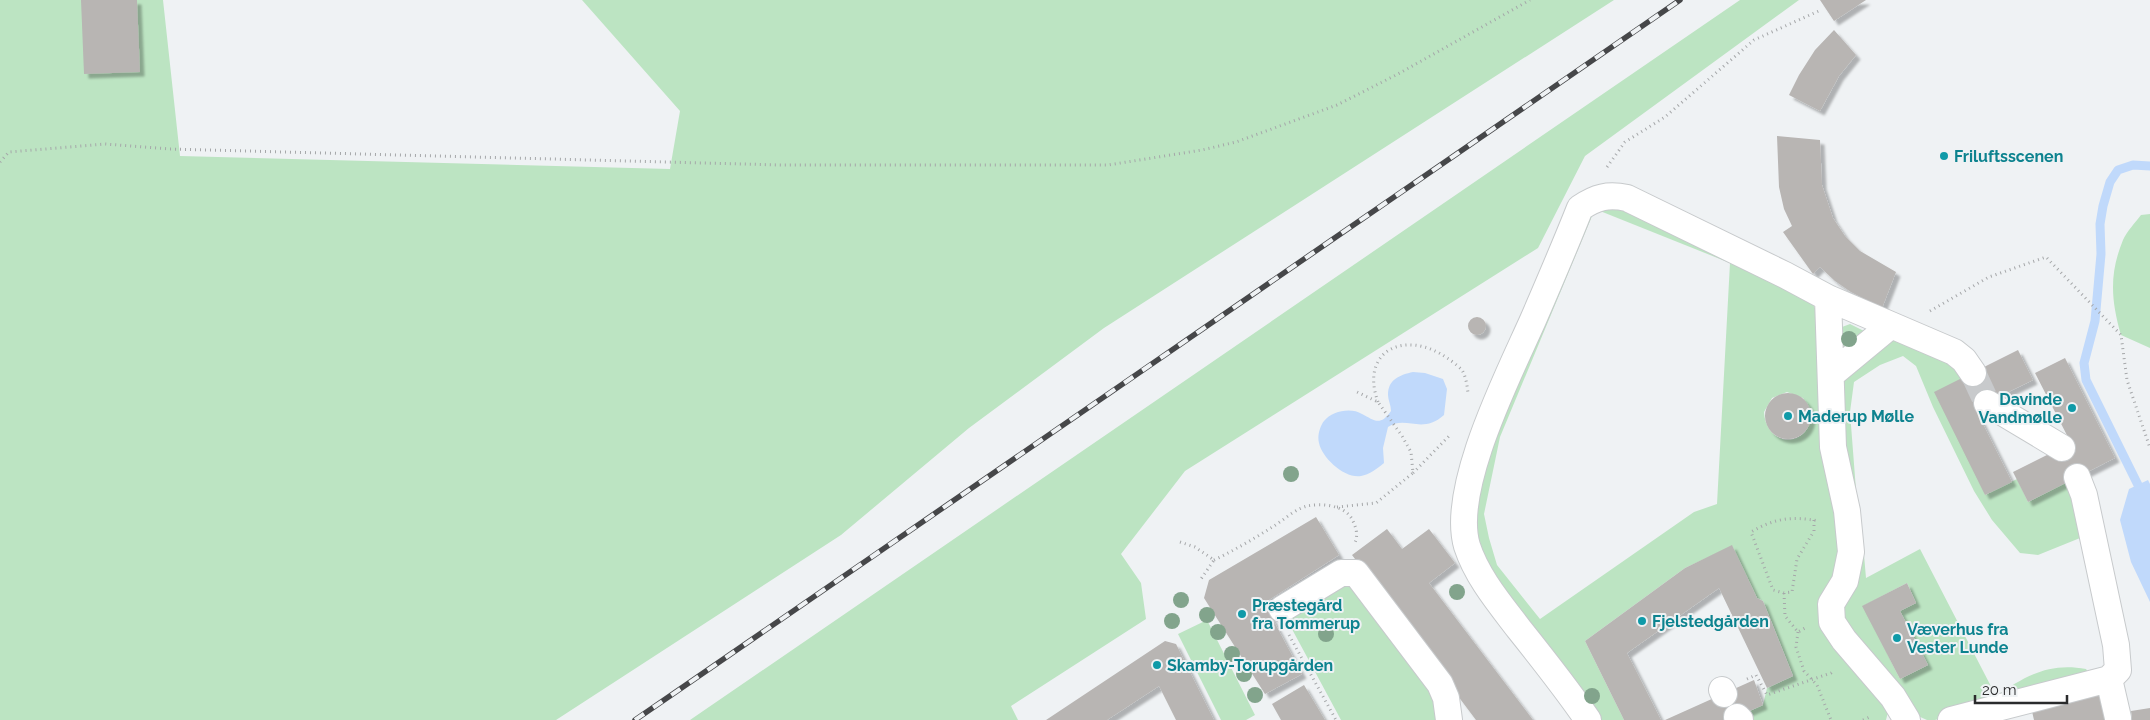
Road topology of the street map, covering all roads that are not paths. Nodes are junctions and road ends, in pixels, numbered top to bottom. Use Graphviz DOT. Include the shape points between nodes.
graph roads {
  1 [pos="1828,298"];
  2 [pos="1890,326"];
  3 [pos="1972,373"];
  4 [pos="1832,374"];
  5 [pos="1987,403"];
  6 [pos="2062,448"];
  7 [pos="2076,478"];
  8 [pos="1282,609"];
  9 [pos="2109,679"];
  10 [pos="2118,718"];
  11 [pos="1449,720"];
  12 [pos="1588,720"];
  13 [pos="1907,720"];
  14 [pos="1951,720"];
  1 -- 2 [label="street"];
  1 -- 4 [label="street"];
  1 -- 12 [label="street" via="1627,198 1604,196 1580,208 1486,428 1464,502 1464,524 1467,546 1496,599"];
  2 -- 3 [label="street" via="1954,352"];
  2 -- 4 [label="street"];
  4 -- 13 [label="street" via="1833,447 1847,511 1851,552 1845,581 1831,604 1832,622"];
  5 -- 6 [label="street"];
  7 -- 9 [label="street" via="2084,495 2116,645 2118,670"];
  8 -- 11 [label="street" via="1341,573 1356,572 1440,684"];
  9 -- 10 [label="street"];
  9 -- 14 [label="street"];
}
